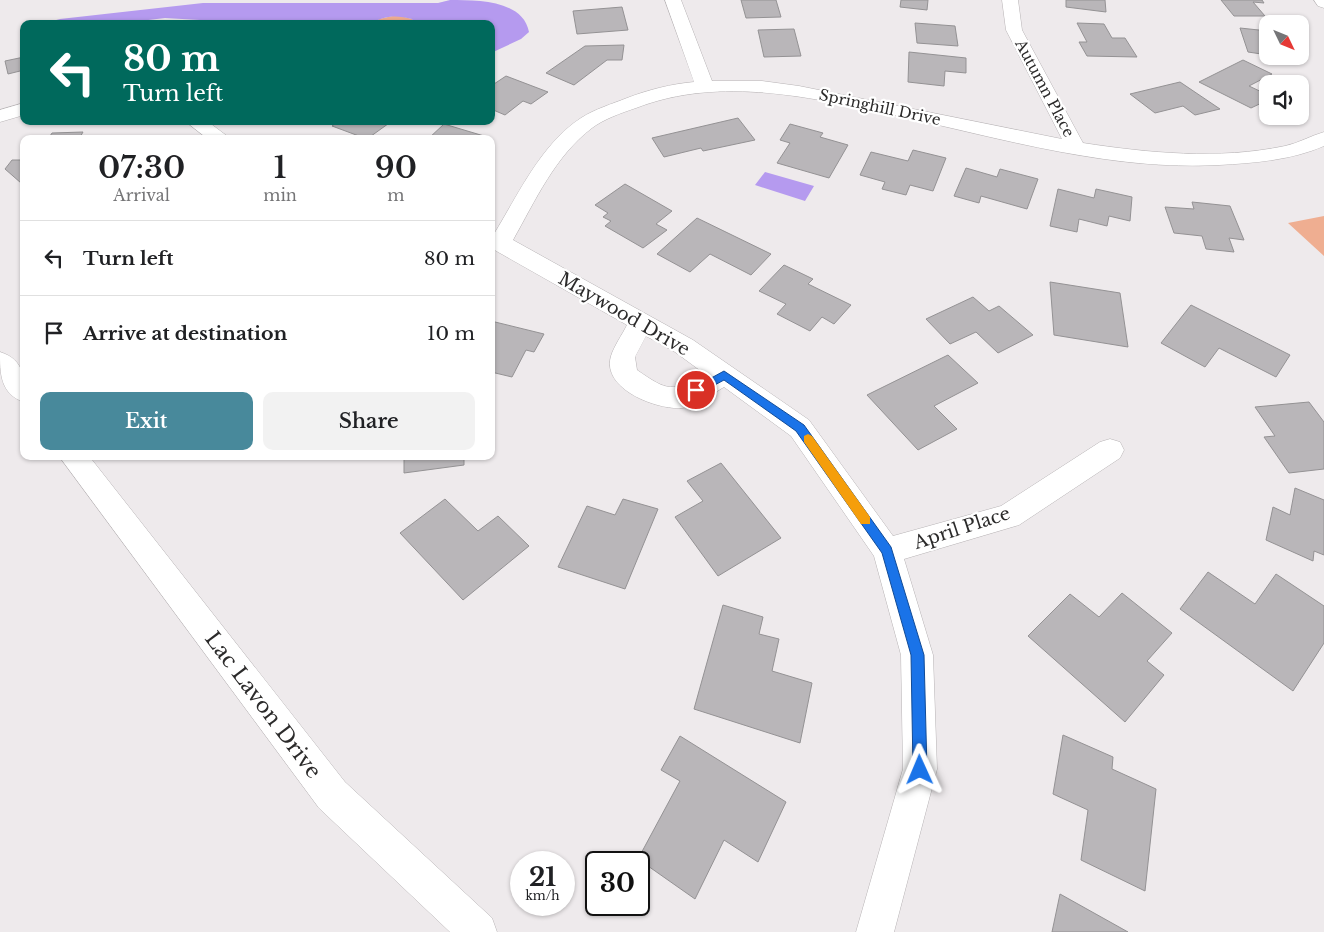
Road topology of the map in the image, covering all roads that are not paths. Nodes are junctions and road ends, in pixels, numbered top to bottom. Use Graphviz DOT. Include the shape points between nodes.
graph roads {
  1 [pos="673,0"];
  2 [pos="1010,0"];
  3 [pos="704,84"];
  4 [pos="20,110"];
  5 [pos="0,116"];
  6 [pos="200,125"];
  7 [pos="214,135"];
  8 [pos="1324,138"];
  9 [pos="1075,146"];
  10 [pos="496,242"];
  11 [pos="641,322"];
  12 [pos="0,361"];
  13 [pos="724,375"];
  14 [pos="20,387"];
  15 [pos="1110,450"];
  16 [pos="76,460"];
  17 [pos="887,551"];
  18 [pos="478,932"];
  19 [pos="875,932"];
  1 -- 3 [label="street"];
  2 -- 9 [label="street, Autumn Place" via="1014,30"];
  3 -- 9 [label="street, Springhill Drive" via="785,87"];
  3 -- 10 [label="street, Springhill Drive" via="640,98 584,125 554,155"];
  4 -- 5 [label="street"];
  6 -- 7 [label="street"];
  8 -- 9 [label="street, Springhill Drive" via="1270,156 1211,161 1144,158"];
  10 -- 11 [label="street, Maywood Drive"];
  11 -- 13 [label="street, Maywood Drive" via="684,346"];
  11 -- 13 [label="street" via="623,357 625,374 654,395 683,398"];
  12 -- 14 [label="street"];
  13 -- 17 [label="street, Maywood Drive" via="800,428"];
  15 -- 17 [label="street, April Place" via="1009,516"];
  16 -- 18 [label="street, Lac Lavon Drive" via="332,795"];
  17 -- 19 [label="street, Maywood Drive" via="917,655 920,770"];
}
